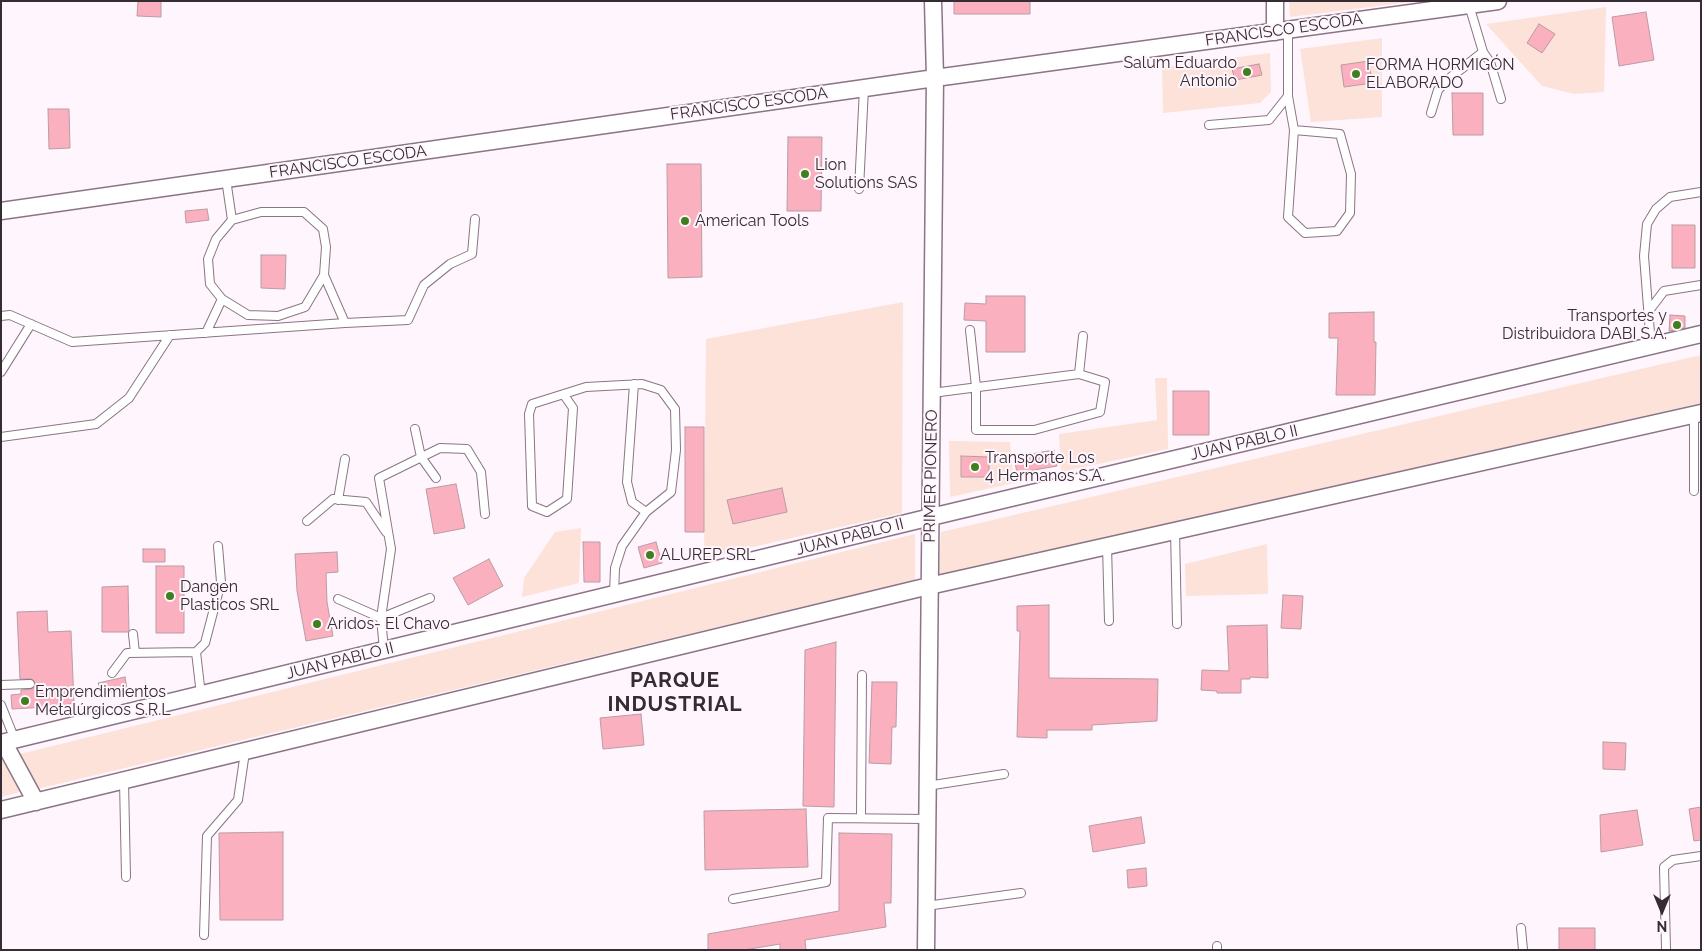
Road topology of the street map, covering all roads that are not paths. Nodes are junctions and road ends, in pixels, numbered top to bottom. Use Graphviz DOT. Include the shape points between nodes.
graph roads {
  1 [pos="933,1"];
  2 [pos="1275,1"];
  3 [pos="1498,1"];
  4 [pos="1469,5"];
  5 [pos="1282,31"];
  6 [pos="1483,52"];
  7 [pos="935,78"];
  8 [pos="864,88"];
  9 [pos="1288,96"];
  10 [pos="1500,98"];
  11 [pos="1431,113"];
  12 [pos="1208,124"];
  13 [pos="1294,130"];
  14 [pos="226,179"];
  15 [pos="859,189"];
  16 [pos="1701,192"];
  17 [pos="1,211"];
  18 [pos="475,219"];
  19 [pos="232,220"];
  20 [pos="324,275"];
  21 [pos="1701,285"];
  22 [pos="222,299"];
  23 [pos="1648,312"];
  24 [pos="1,316"];
  25 [pos="345,323"];
  26 [pos="31,324"];
  27 [pos="970,330"];
  28 [pos="206,333"];
  29 [pos="1701,334"];
  30 [pos="170,335"];
  31 [pos="1083,336"];
  32 [pos="1651,346"];
  33 [pos="1,372"];
  34 [pos="1078,374"];
  35 [pos="634,384"];
  36 [pos="976,388"];
  37 [pos="932,393"];
  38 [pos="564,394"];
  39 [pos="1697,414"];
  40 [pos="415,430"];
  41 [pos="1,437"];
  42 [pos="421,457"];
  43 [pos="345,458"];
  44 [pos="436,478"];
  45 [pos="1694,491"];
  46 [pos="338,500"];
  47 [pos="646,512"];
  48 [pos="485,514"];
  49 [pos="931,517"];
  50 [pos="307,521"];
  51 [pos="1175,531"];
  52 [pos="388,536"];
  53 [pos="218,546"];
  54 [pos="1107,546"];
  55 [pos="929,586"];
  56 [pos="614,594"];
  57 [pos="338,598"];
  58 [pos="430,598"];
  59 [pos="381,618"];
  60 [pos="1109,621"];
  61 [pos="1177,624"];
  62 [pos="133,634"];
  63 [pos="384,650"];
  64 [pos="196,652"];
  65 [pos="134,653"];
  66 [pos="112,673"];
  67 [pos="862,675"];
  68 [pos="30,684"];
  69 [pos="1,685"];
  70 [pos="201,695"];
  71 [pos="1,705"];
  72 [pos="7,742"];
  73 [pos="245,752"];
  74 [pos="1004,774"];
  75 [pos="124,781"];
  76 [pos="927,786"];
  77 [pos="36,802"];
  78 [pos="1,810"];
  79 [pos="861,818"];
  80 [pos="927,819"];
  81 [pos="1701,856"];
  82 [pos="126,877"];
  83 [pos="1021,893"];
  84 [pos="733,899"];
  85 [pos="926,906"];
  86 [pos="1521,928"];
  87 [pos="204,934"];
  88 [pos="1666,949"];
  89 [pos="926,950"];
  90 [pos="1523,950"];
  1 -- 7 [label="street, PRIMER PIONERO"];
  2 -- 5 [label="street"];
  3 -- 4 [label="street, FRANCISCO ESCODA"];
  4 -- 5 [label="street, FRANCISCO ESCODA"];
  4 -- 6 [label="lane"];
  5 -- 7 [label="street, FRANCISCO ESCODA"];
  5 -- 9 [label="lane"];
  6 -- 10 [label="lane" via="1490,62"];
  6 -- 11 [label="lane" via="1438,90"];
  7 -- 8 [label="street, FRANCISCO ESCODA"];
  7 -- 37 [label="street, PRIMER PIONERO"];
  8 -- 14 [label="street, FRANCISCO ESCODA"];
  8 -- 15 [label="lane"];
  9 -- 12 [label="lane" via="1269,120"];
  9 -- 13 [label="lane"];
  13 -- 13 [label="lane" via="1340,134 1351,174 1350,213 1337,232 1305,233 1288,217"];
  14 -- 17 [label="street, FRANCISCO ESCODA"];
  14 -- 19 [label="lane"];
  16 -- 23 [label="lane" via="1670,197 1656,209 1647,224 1644,256"];
  18 -- 25 [label="lane" via="472,254 450,264 424,285 408,320"];
  19 -- 20 [label="lane" via="262,212 304,212 323,229 326,248"];
  19 -- 22 [label="lane" via="216,239 208,259 210,284"];
  20 -- 22 [label="lane" via="305,307 278,316 248,315"];
  20 -- 25 [label="lane"];
  21 -- 23 [label="lane" via="1664,291"];
  22 -- 28 [label="lane"];
  23 -- 32 [label="lane"];
  24 -- 26 [label="lane" via="10,315"];
  25 -- 28 [label="lane"];
  26 -- 30 [label="lane" via="72,342"];
  26 -- 33 [label="lane"];
  27 -- 36 [label="lane"];
  28 -- 30 [label="lane"];
  29 -- 32 [label="street, JUAN PABLO II"];
  30 -- 41 [label="lane" via="129,398 96,424"];
  31 -- 34 [label="lane"];
  32 -- 49 [label="street, JUAN PABLO II"];
  34 -- 36 [label="lane"];
  34 -- 36 [label="lane" via="1104,382 1100,412 1034,430 976,430"];
  35 -- 38 [label="lane" via="586,388"];
  35 -- 47 [label="lane" via="627,482 632,502"];
  35 -- 47 [label="lane" via="661,390 675,409 676,450 671,492"];
  36 -- 37 [label="lane"];
  37 -- 49 [label="street, PRIMER PIONERO"];
  38 -- 38 [label="lane" via="532,404 529,414 532,506 547,512 567,499 573,408"];
  39 -- 45 [label="lane"];
  39 -- 51 [label="street"];
  40 -- 42 [label="lane"];
  42 -- 44 [label="lane"];
  42 -- 48 [label="lane" via="440,448 467,449 481,472"];
  42 -- 52 [label="lane" via="379,478"];
  43 -- 46 [label="lane"];
  46 -- 50 [label="lane" via="333,499"];
  46 -- 52 [label="lane" via="366,502"];
  47 -- 56 [label="lane" via="622,546"];
  49 -- 55 [label="street, PRIMER PIONERO"];
  49 -- 56 [label="street, JUAN PABLO II"];
  51 -- 54 [label="street"];
  51 -- 61 [label="lane"];
  52 -- 59 [label="lane" via="391,549"];
  53 -- 64 [label="lane" via="220,582 205,643"];
  54 -- 55 [label="street"];
  54 -- 60 [label="lane"];
  55 -- 73 [label="street"];
  55 -- 76 [label="street, PRIMER PIONERO"];
  56 -- 63 [label="street, JUAN PABLO II"];
  57 -- 59 [label="lane"];
  58 -- 59 [label="lane"];
  59 -- 63 [label="lane"];
  62 -- 65 [label="lane"];
  63 -- 70 [label="street, JUAN PABLO II"];
  64 -- 65 [label="lane"];
  64 -- 70 [label="lane"];
  65 -- 66 [label="lane" via="127,653"];
  67 -- 79 [label="lane"];
  68 -- 69 [label="lane"];
  70 -- 72 [label="street, JUAN PABLO II"];
  71 -- 72 [label="lane"];
  72 -- 77 [label="street"];
  73 -- 75 [label="street"];
  73 -- 87 [label="lane" via="238,800 207,836"];
  74 -- 76 [label="lane"];
  75 -- 77 [label="street"];
  75 -- 82 [label="lane"];
  76 -- 80 [label="street, PRIMER PIONERO"];
  77 -- 78 [label="street"];
  79 -- 80 [label="lane"];
  79 -- 84 [label="lane" via="828,818 826,882"];
  80 -- 85 [label="street, PRIMER PIONERO"];
  81 -- 88 [label="lane" via="1673,860 1664,867"];
  83 -- 85 [label="lane"];
  85 -- 89 [label="street, PRIMER PIONERO"];
  86 -- 90 [label="lane"];
}
